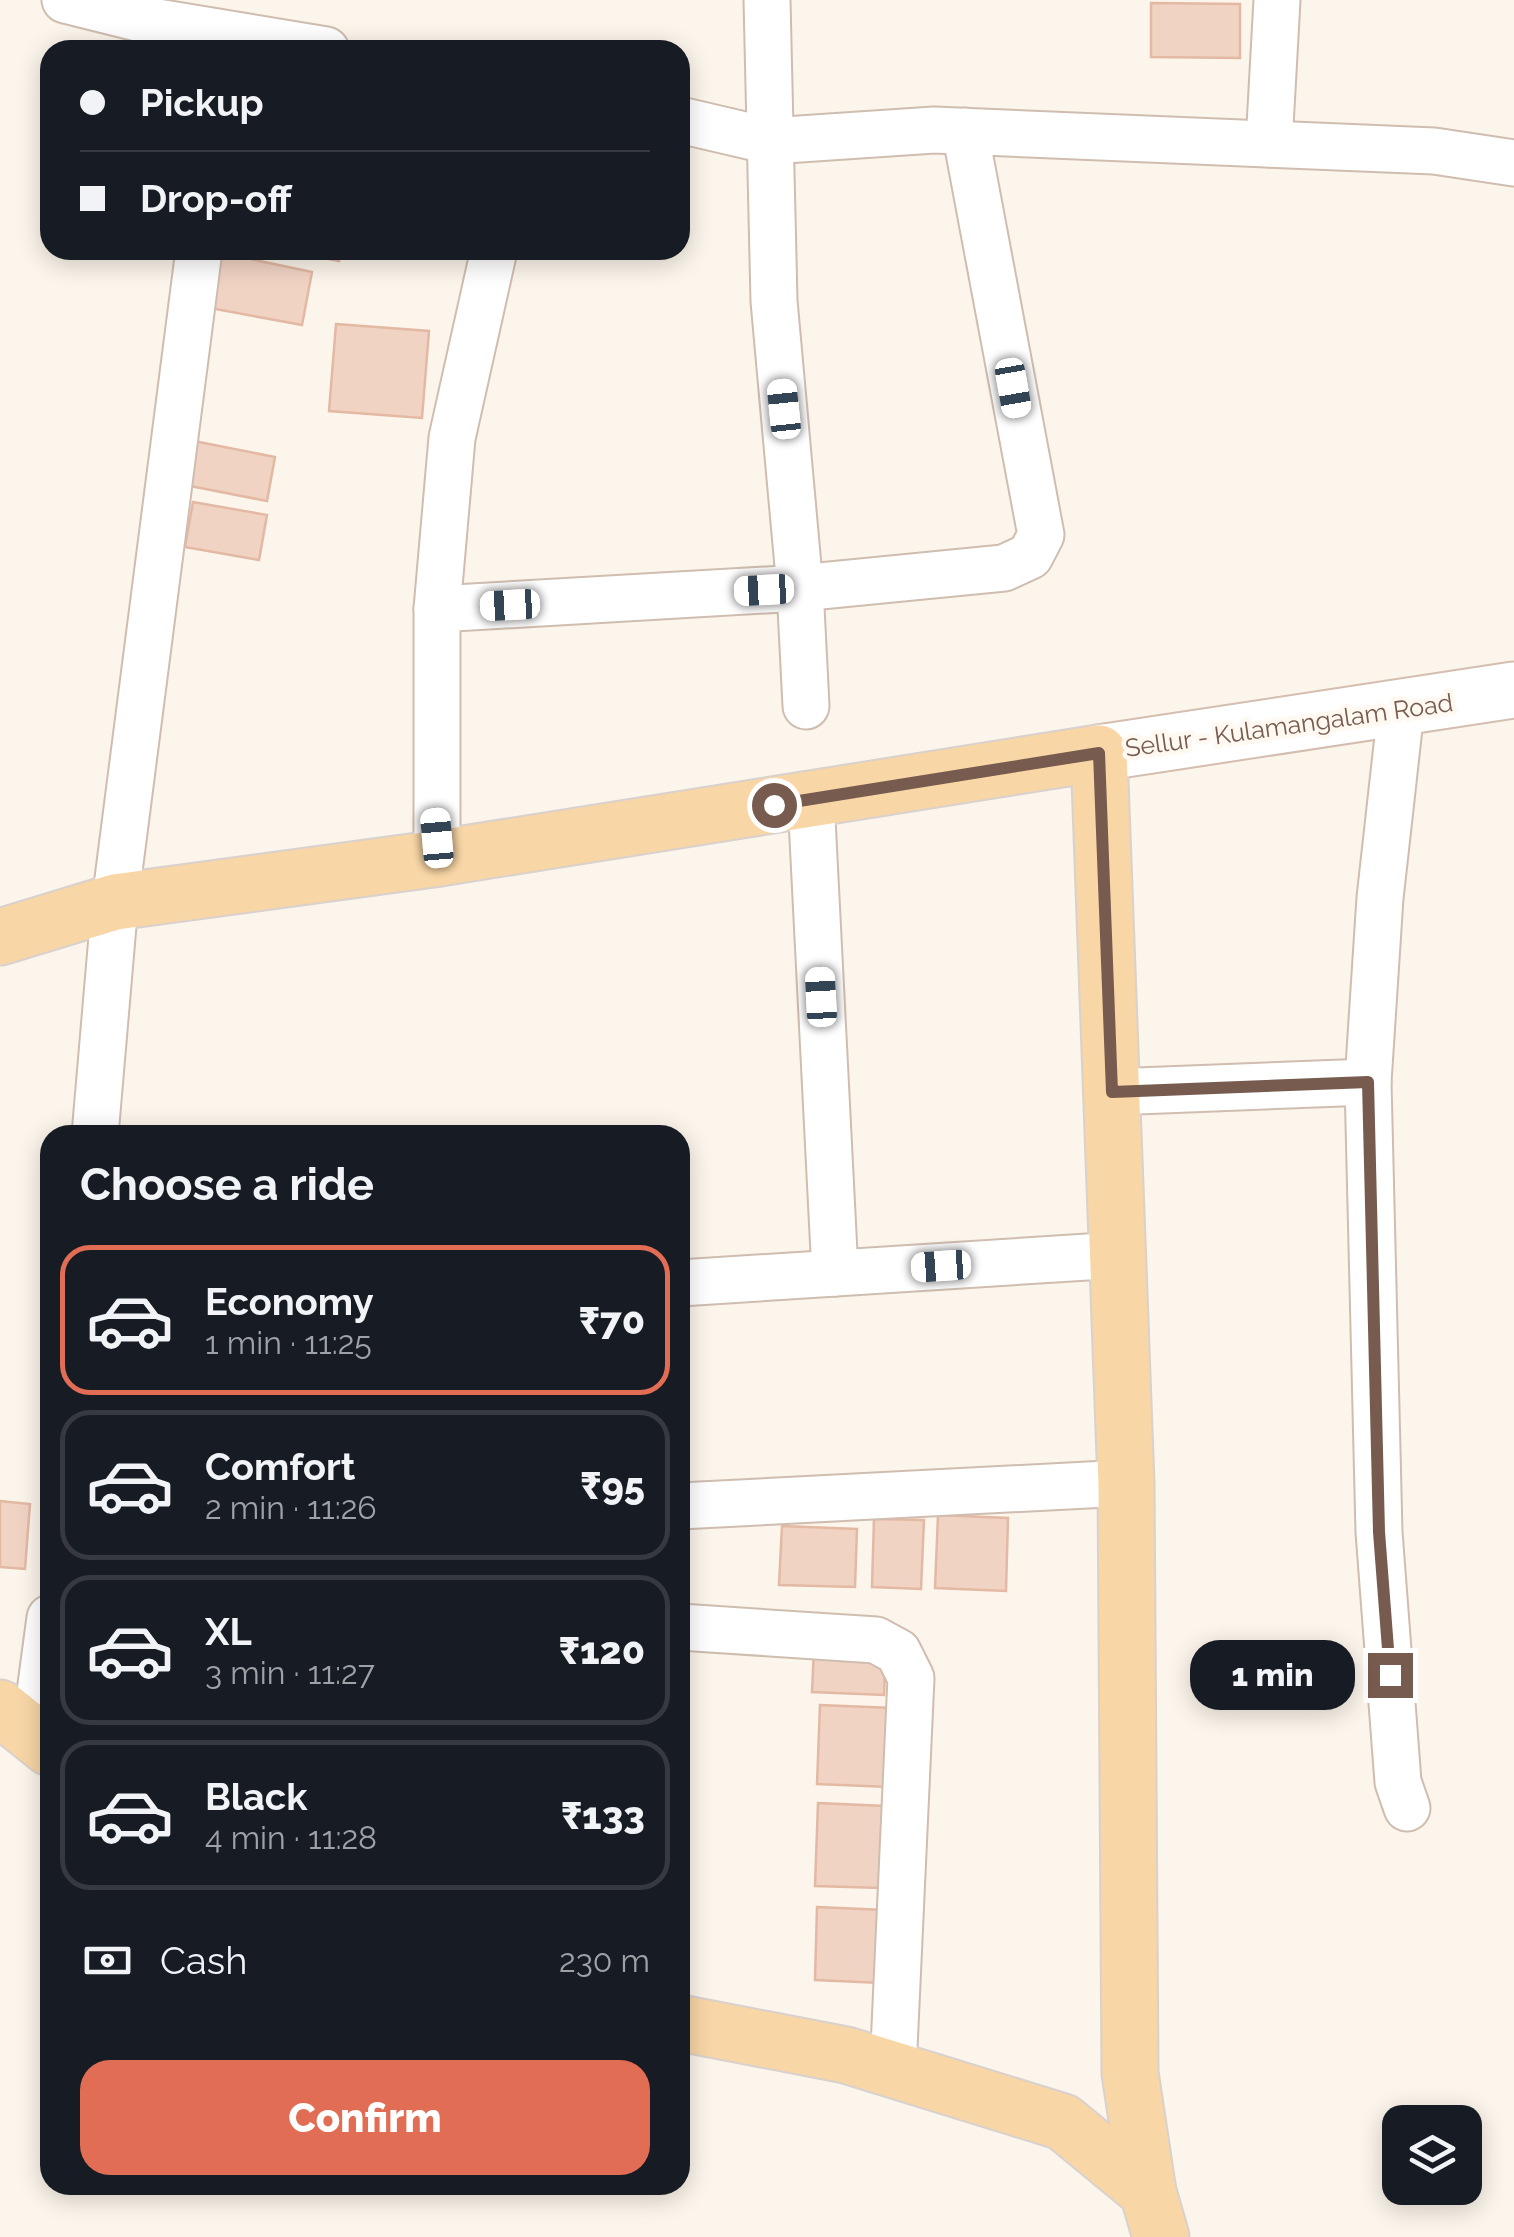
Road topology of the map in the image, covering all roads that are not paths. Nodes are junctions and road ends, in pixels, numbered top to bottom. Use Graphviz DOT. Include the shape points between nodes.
graph roads {
  1 [pos="65,0"];
  2 [pos="768,0"];
  3 [pos="1277,0"];
  4 [pos="265,40"];
  5 [pos="690,122"];
  6 [pos="966,131"];
  7 [pos="770,142"];
  8 [pos="1269,144"];
  9 [pos="1514,162"];
  10 [pos="198,260"];
  11 [pos="492,260"];
  12 [pos="800,588"];
  13 [pos="437,610"];
  14 [pos="1514,690"];
  15 [pos="806,706"];
  16 [pos="1401,710"];
  17 [pos="1099,753"];
  18 [pos="811,799"];
  19 [pos="435,837"];
  20 [pos="115,902"];
  21 [pos="0,936"];
  22 [pos="1368,1082"];
  23 [pos="1112,1092"];
  24 [pos="96,1125"];
  25 [pos="1119,1256"];
  26 [pos="835,1273"];
  27 [pos="690,1282"];
  28 [pos="1126,1483"];
  29 [pos="690,1505"];
  30 [pos="690,1628"];
  31 [pos="40,1669"];
  32 [pos="28,1731"];
  33 [pos="1408,1808"];
  34 [pos="690,2025"];
  35 [pos="893,2070"];
  36 [pos="1155,2215"];
  1 -- 4 [label="street"];
  2 -- 7 [label="street"];
  3 -- 8 [label="street"];
  5 -- 7 [label="street"];
  6 -- 7 [label="street"];
  6 -- 8 [label="street"];
  6 -- 12 [label="street" via="1040,535 1030,556 1004,568"];
  7 -- 12 [label="street" via="774,301"];
  8 -- 9 [label="street" via="1434,151"];
  10 -- 20 [label="street"];
  11 -- 13 [label="street" via="452,438"];
  12 -- 13 [label="street"];
  12 -- 15 [label="street"];
  13 -- 19 [label="street"];
  14 -- 16 [label="main road, Sellur - Kulamangalam Road"];
  16 -- 17 [label="main road, Sellur - Kulamangalam Road"];
  16 -- 22 [label="street"];
  17 -- 18 [label="main road, Sellur - Kulamangalam Road"];
  17 -- 23 [label="main road"];
  18 -- 19 [label="main road, Sellur - Kulamangalam Road"];
  18 -- 26 [label="street"];
  19 -- 20 [label="main road, Sellur - Kulamangalam Road"];
  20 -- 21 [label="main road, Sellur - Kulamangalam Road"];
  20 -- 24 [label="street"];
  22 -- 23 [label="street"];
  22 -- 33 [label="street" via="1379,1532 1398,1782"];
  23 -- 25 [label="main road"];
  25 -- 26 [label="street"];
  25 -- 28 [label="main road"];
  26 -- 27 [label="street"];
  28 -- 29 [label="street"];
  28 -- 36 [label="main road" via="1130,2073"];
  30 -- 35 [label="street" via="876,1640 898,1652 911,1678"];
  31 -- 32 [label="street"];
  34 -- 35 [label="main road"];
  35 -- 36 [label="main road" via="1063,2122"];
}
